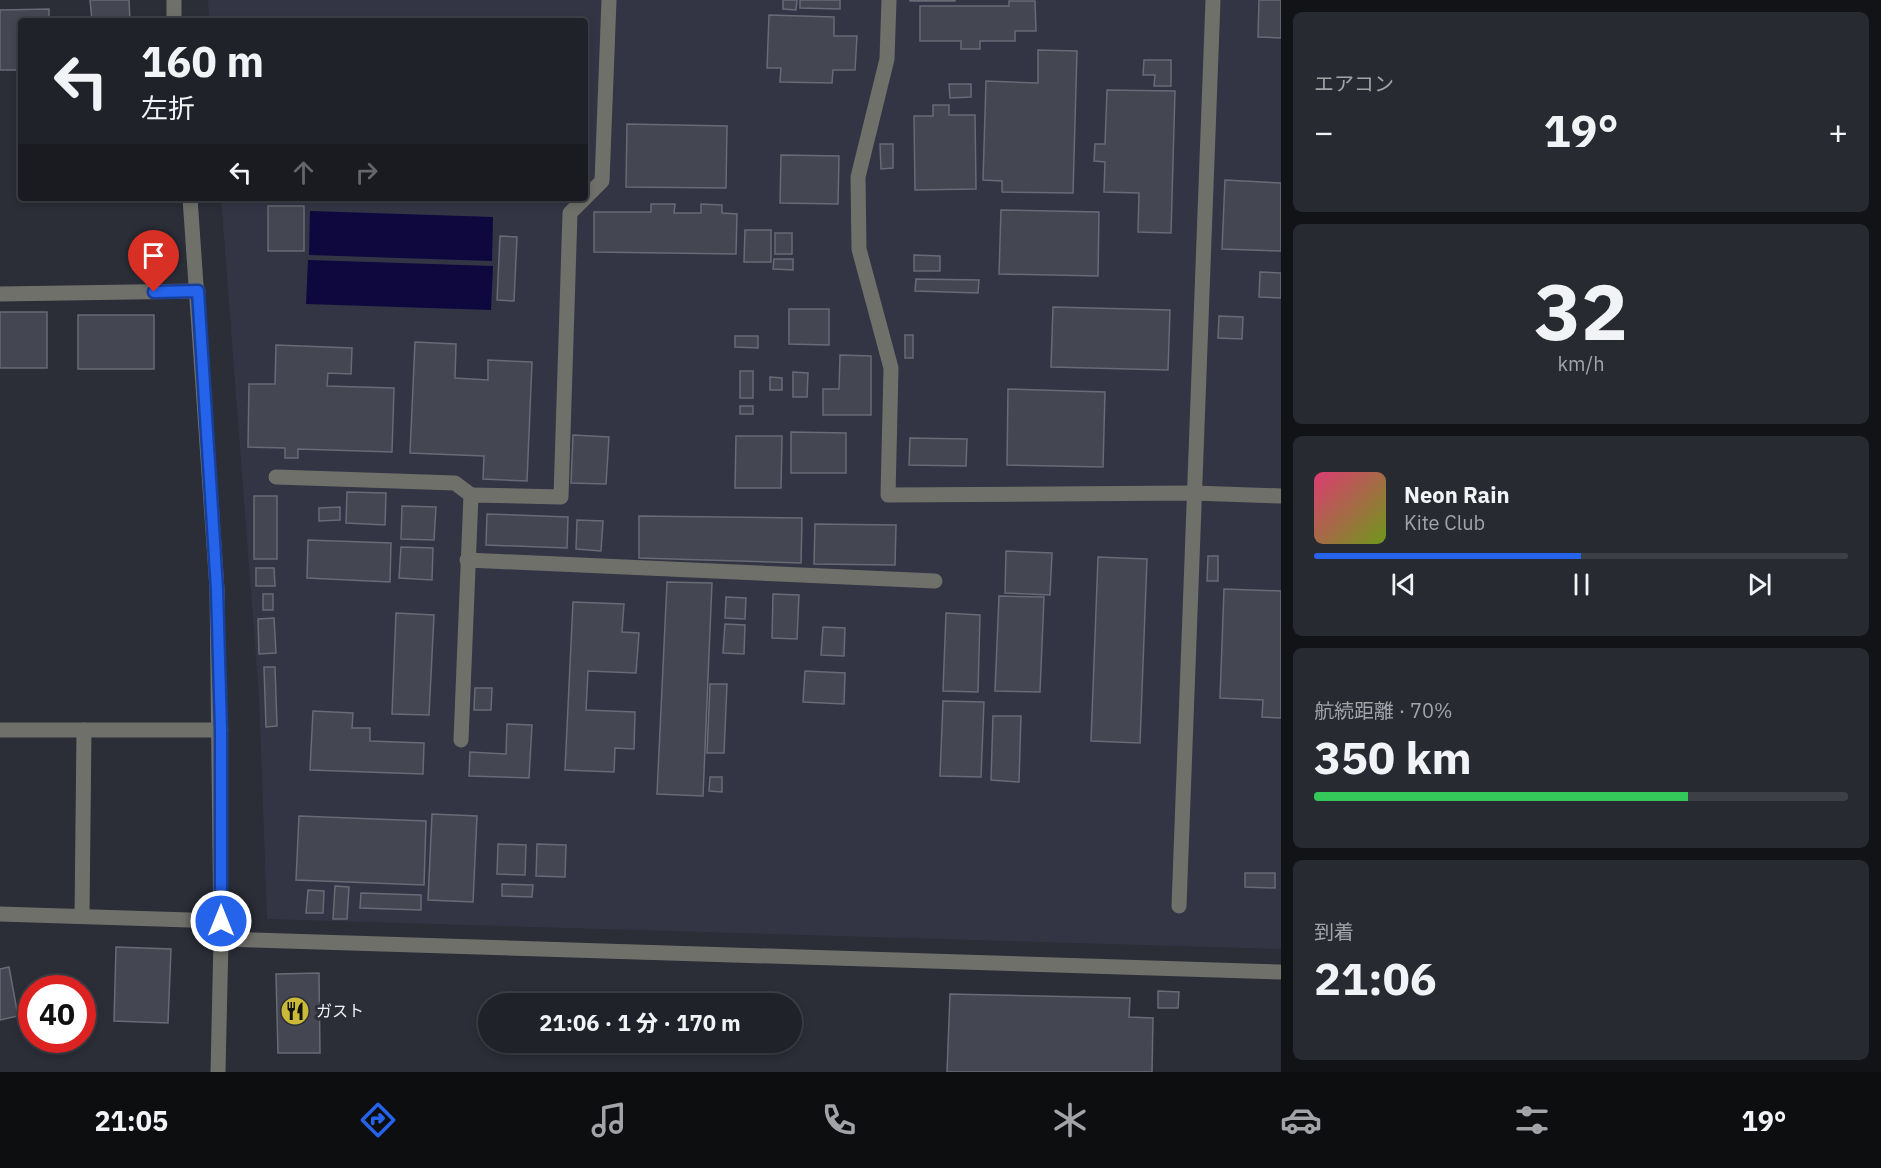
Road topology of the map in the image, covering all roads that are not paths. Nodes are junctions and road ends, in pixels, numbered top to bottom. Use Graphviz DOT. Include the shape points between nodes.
graph roads {
  1 [pos="174,0"];
  2 [pos="609,0"];
  3 [pos="889,0"];
  4 [pos="1213,0"];
  5 [pos="174,18"];
  6 [pos="588,195"];
  7 [pos="190,201"];
  8 [pos="582,201"];
  9 [pos="198,291"];
  10 [pos="0,294"];
  11 [pos="276,477"];
  12 [pos="1193,493"];
  13 [pos="471,495"];
  14 [pos="1281,496"];
  15 [pos="467,561"];
  16 [pos="935,581"];
  17 [pos="0,730"];
  18 [pos="84,730"];
  19 [pos="221,730"];
  20 [pos="461,740"];
  21 [pos="1179,906"];
  22 [pos="0,914"];
  23 [pos="82,916"];
  24 [pos="221,921"];
  25 [pos="221,939"];
  26 [pos="1281,972"];
  27 [pos="218,1072"];
  1 -- 5 [label="street"];
  2 -- 6 [label="street" via="602,181"];
  3 -- 12 [label="street" via="887,59 858,177 859,249 891,368 888,495"];
  4 -- 12 [label="street"];
  7 -- 9 [label="street"];
  8 -- 13 [label="street" via="570,213 561,497"];
  9 -- 10 [label="street"];
  9 -- 19 [label="street" via="217,589"];
  11 -- 13 [label="street" via="455,483"];
  12 -- 14 [label="street"];
  12 -- 21 [label="street"];
  13 -- 15 [label="street"];
  15 -- 16 [label="street"];
  15 -- 20 [label="street"];
  17 -- 18 [label="street"];
  18 -- 19 [label="street"];
  18 -- 23 [label="street"];
  19 -- 24 [label="street"];
  22 -- 23 [label="street"];
  23 -- 24 [label="street"];
  24 -- 25 [label="street"];
  25 -- 26 [label="street"];
  25 -- 27 [label="street"];
}
